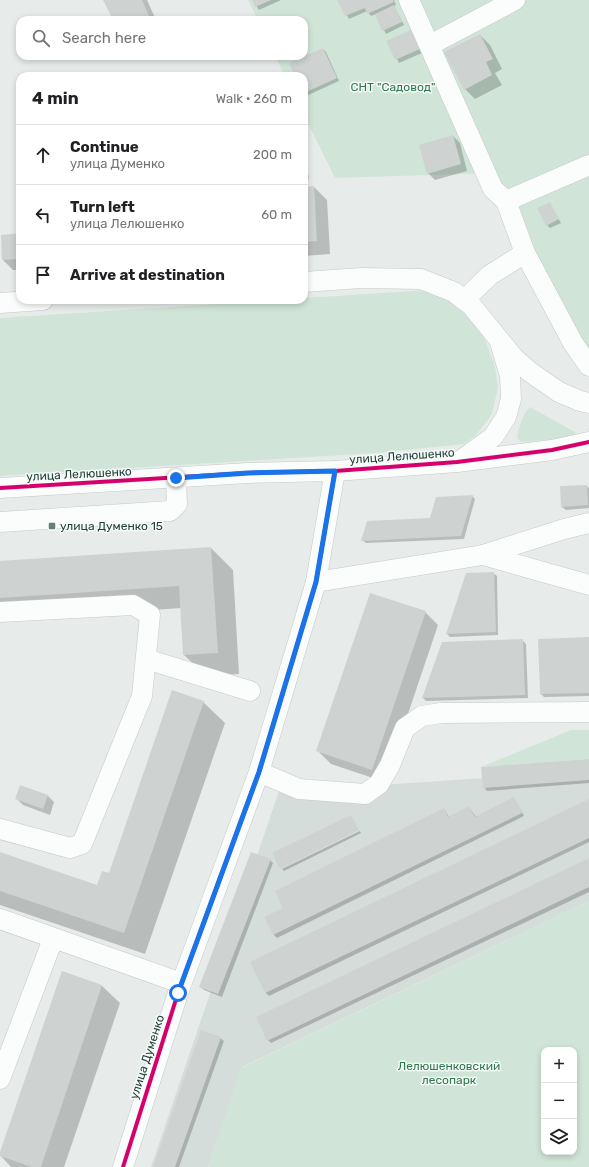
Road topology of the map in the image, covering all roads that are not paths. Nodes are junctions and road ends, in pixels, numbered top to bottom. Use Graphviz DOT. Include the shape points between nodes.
graph roads {
  1 [pos="409,0"];
  2 [pos="515,0"];
  3 [pos="430,45"];
  4 [pos="589,165"];
  5 [pos="506,201"];
  6 [pos="525,253"];
  7 [pos="308,282"];
  8 [pos="464,300"];
  9 [pos="16,302"];
  10 [pos="0,303"];
  11 [pos="500,342"];
  12 [pos="589,366"];
  13 [pos="589,403"];
  14 [pos="589,442"];
  15 [pos="457,462"];
  16 [pos="335,471"];
  17 [pos="176,478"];
  18 [pos="0,488"];
  19 [pos="0,522"];
  20 [pos="589,524"];
  21 [pos="483,555"];
  22 [pos="316,582"];
  23 [pos="589,585"];
  24 [pos="0,612"];
  25 [pos="146,659"];
  26 [pos="250,691"];
  27 [pos="589,712"];
  28 [pos="259,772"];
  29 [pos="0,829"];
  30 [pos="0,919"];
  31 [pos="53,939"];
  32 [pos="181,983"];
  33 [pos="0,1079"];
  34 [pos="123,1167"];
  1 -- 3 [label="street"];
  2 -- 3 [label="street"];
  3 -- 5 [label="street" via="493,189"];
  4 -- 5 [label="street"];
  5 -- 6 [label="street"];
  6 -- 8 [label="street" via="490,275"];
  6 -- 12 [label="street" via="573,343"];
  7 -- 8 [label="street" via="361,278 421,279 454,292"];
  8 -- 11 [label="street" via="486,322"];
  9 -- 10 [label="street"];
  11 -- 13 [label="street" via="530,372 559,392 580,402"];
  11 -- 15 [label="street" via="510,376 511,399 506,417 493,437"];
  14 -- 15 [label="street, улица Лелюшенко" via="552,450"];
  15 -- 16 [label="street, улица Лелюшенко"];
  16 -- 17 [label="street, улица Лелюшенко"];
  16 -- 22 [label="street, улица Думенко"];
  17 -- 18 [label="street, улица Лелюшенко"];
  17 -- 19 [label="street" via="177,504 170,511"];
  20 -- 21 [label="street" via="564,529"];
  21 -- 22 [label="street"];
  21 -- 23 [label="street"];
  22 -- 28 [label="street, улица Думенко"];
  24 -- 25 [label="street" via="133,605 150,615"];
  25 -- 26 [label="street"];
  25 -- 29 [label="street" via="142,696 82,844 70,848"];
  27 -- 28 [label="street" via="441,712 422,716 405,728 379,784 365,794 299,789"];
  28 -- 32 [label="street, улица Думенко"];
  30 -- 31 [label="street"];
  31 -- 32 [label="street"];
  31 -- 33 [label="street"];
  32 -- 34 [label="street, улица Думенко"];
}
